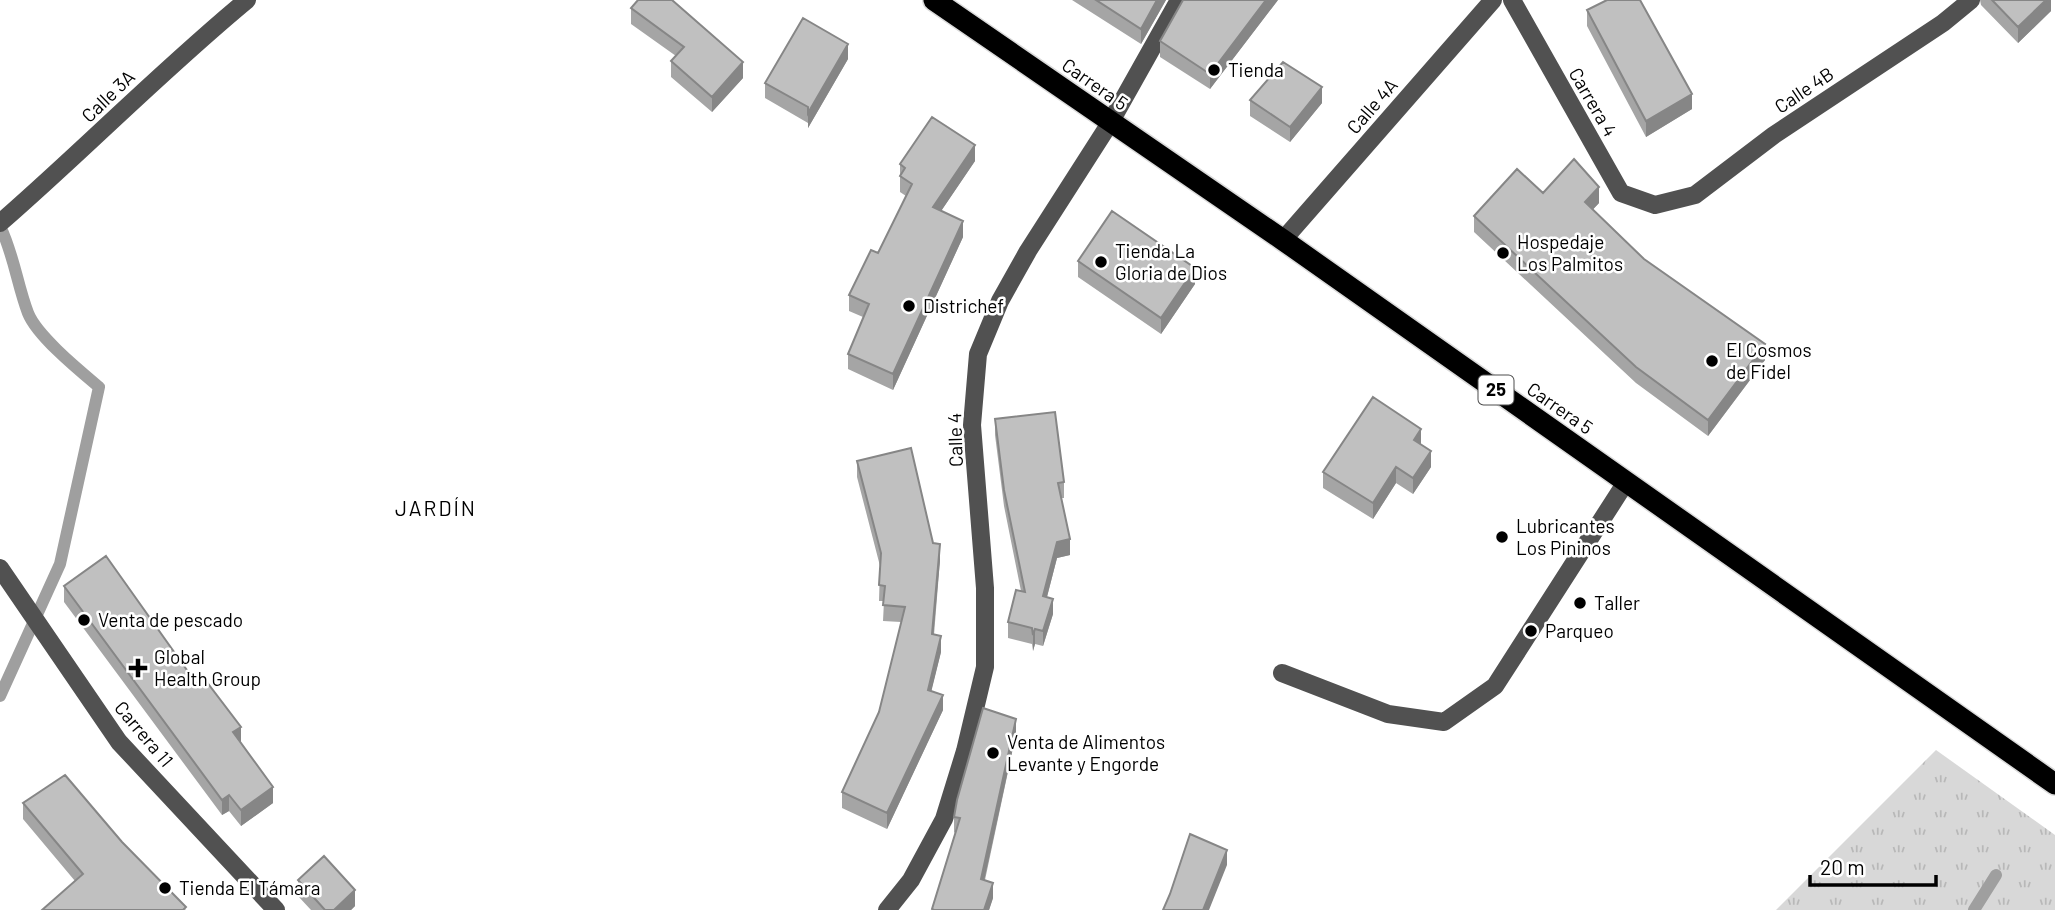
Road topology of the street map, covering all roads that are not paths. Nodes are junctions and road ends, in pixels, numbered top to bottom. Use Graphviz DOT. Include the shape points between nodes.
graph roads {
  1 [pos="247,0"];
  2 [pos="934,0"];
  3 [pos="1179,0"];
  4 [pos="1493,0"];
  5 [pos="1511,0"];
  6 [pos="1971,0"];
  7 [pos="1110,123"];
  8 [pos="1655,205"];
  9 [pos="0,223"];
  10 [pos="1283,240"];
  11 [pos="1626,482"];
  12 [pos="0,568"];
  13 [pos="1282,673"];
  14 [pos="2055,784"];
  15 [pos="276,910"];
  16 [pos="887,910"];
  1 -- 9 [label="street, Calle 3A" via="172,62 74,159"];
  2 -- 7 [label="highway, Carrera 5 / 25"];
  3 -- 7 [label="street, Calle 4"];
  4 -- 10 [label="street, Calle 4A"];
  5 -- 8 [label="street, Carrera 4" via="1621,193"];
  6 -- 8 [label="street, Calle 4B" via="1695,195"];
  7 -- 10 [label="highway, Carrera 5 / 25"];
  7 -- 16 [label="street, Calle 4" via="1028,251 978,355 972,425 985,588 985,667 944,819 911,880"];
  10 -- 11 [label="highway, Carrera 5 / 25"];
  11 -- 13 [label="street" via="1495,686 1444,722 1388,714"];
  11 -- 14 [label="highway, Carrera 5 / 25"];
  12 -- 15 [label="street, Carrera 11" via="119,742"];
}
